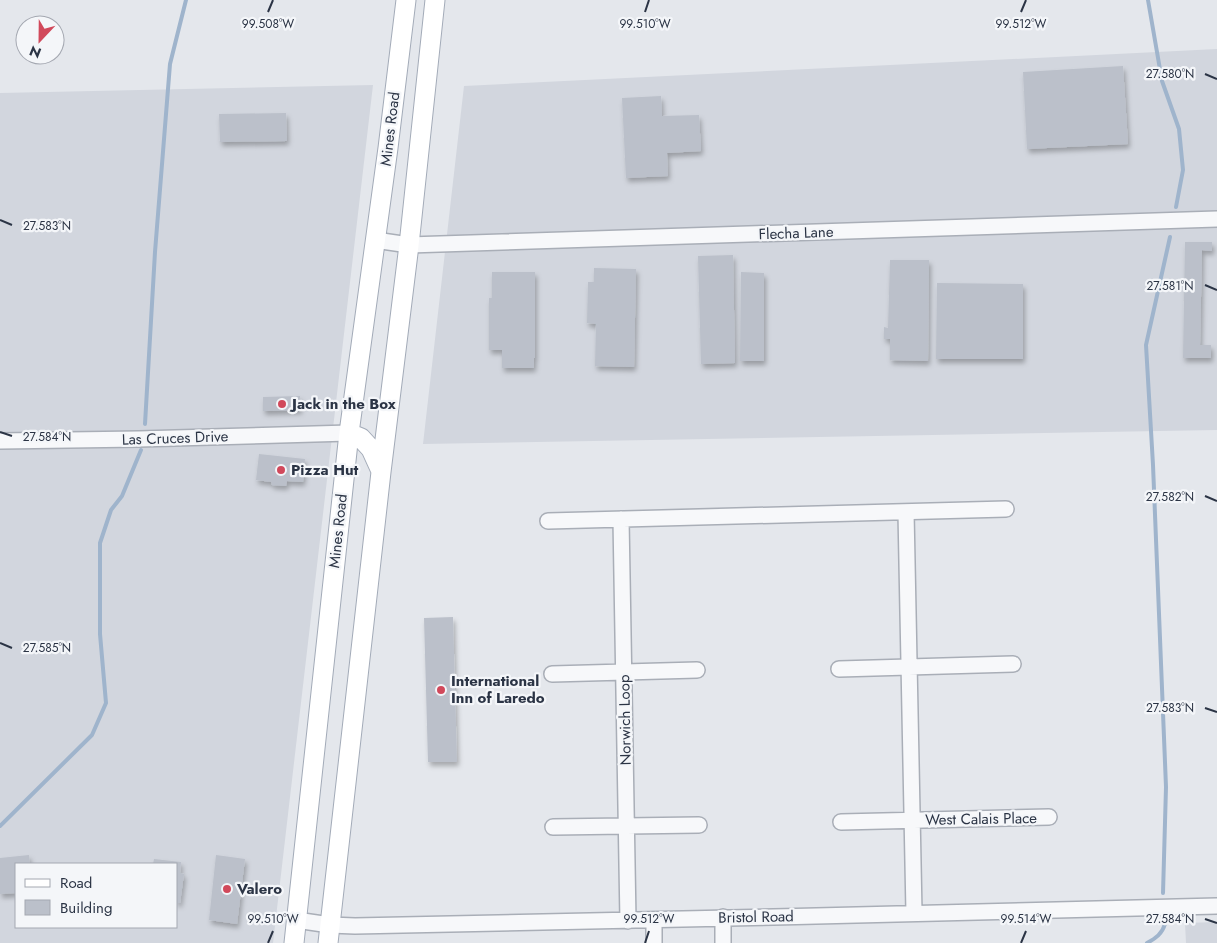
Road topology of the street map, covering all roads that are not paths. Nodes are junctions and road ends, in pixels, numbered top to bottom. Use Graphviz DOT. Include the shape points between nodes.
graph roads {
  1 [pos="406,0"];
  2 [pos="435,0"];
  3 [pos="1217,219"];
  4 [pos="375,240"];
  5 [pos="409,245"];
  6 [pos="349,433"];
  7 [pos="0,441"];
  8 [pos="381,472"];
  9 [pos="1006,509"];
  10 [pos="906,512"];
  11 [pos="621,519"];
  12 [pos="548,521"];
  13 [pos="1013,664"];
  14 [pos="909,667"];
  15 [pos="839,668"];
  16 [pos="697,670"];
  17 [pos="624,672"];
  18 [pos="552,674"];
  19 [pos="1049,818"];
  20 [pos="912,821"];
  21 [pos="841,822"];
  22 [pos="699,825"];
  23 [pos="626,826"];
  24 [pos="553,828"];
  25 [pos="1217,906"];
  26 [pos="914,913"];
  27 [pos="723,917"];
  28 [pos="296,920"];
  29 [pos="628,920"];
  30 [pos="654,920"];
  31 [pos="329,934"];
  32 [pos="294,943"];
  33 [pos="654,943"];
  34 [pos="723,943"];
  1 -- 4 [label="main road, Mines Road"];
  2 -- 5 [label="main road, Mines Road"];
  3 -- 5 [label="street, Flecha Lane"];
  4 -- 5 [label="street, Flecha Lane"];
  4 -- 6 [label="main road, Mines Road"];
  5 -- 8 [label="main road, Mines Road"];
  6 -- 7 [label="street, Las Cruces Drive"];
  6 -- 8 [label="main road" via="362,438"];
  6 -- 28 [label="main road, Mines Road"];
  8 -- 31 [label="main road, Mines Road"];
  9 -- 10 [label="street"];
  10 -- 11 [label="street"];
  10 -- 14 [label="street"];
  11 -- 12 [label="street"];
  11 -- 17 [label="street, Norwich Loop"];
  13 -- 14 [label="street"];
  14 -- 15 [label="street"];
  14 -- 20 [label="street"];
  16 -- 17 [label="street"];
  17 -- 18 [label="street"];
  17 -- 23 [label="street, Norwich Loop"];
  19 -- 20 [label="street, West Calais Place"];
  20 -- 21 [label="street, West Calais Place"];
  20 -- 26 [label="street"];
  22 -- 23 [label="street"];
  23 -- 24 [label="street"];
  23 -- 29 [label="street, Norwich Loop"];
  25 -- 26 [label="street, Bristol Road"];
  26 -- 27 [label="street, Bristol Road"];
  27 -- 30 [label="street, Bristol Road"];
  27 -- 34 [label="street"];
  28 -- 31 [label="street, Bristol Road"];
  28 -- 32 [label="main road, Mines Road"];
  29 -- 30 [label="street, Bristol Road"];
  29 -- 31 [label="street, Bristol Road" via="364,926"];
  30 -- 33 [label="street"];
}
